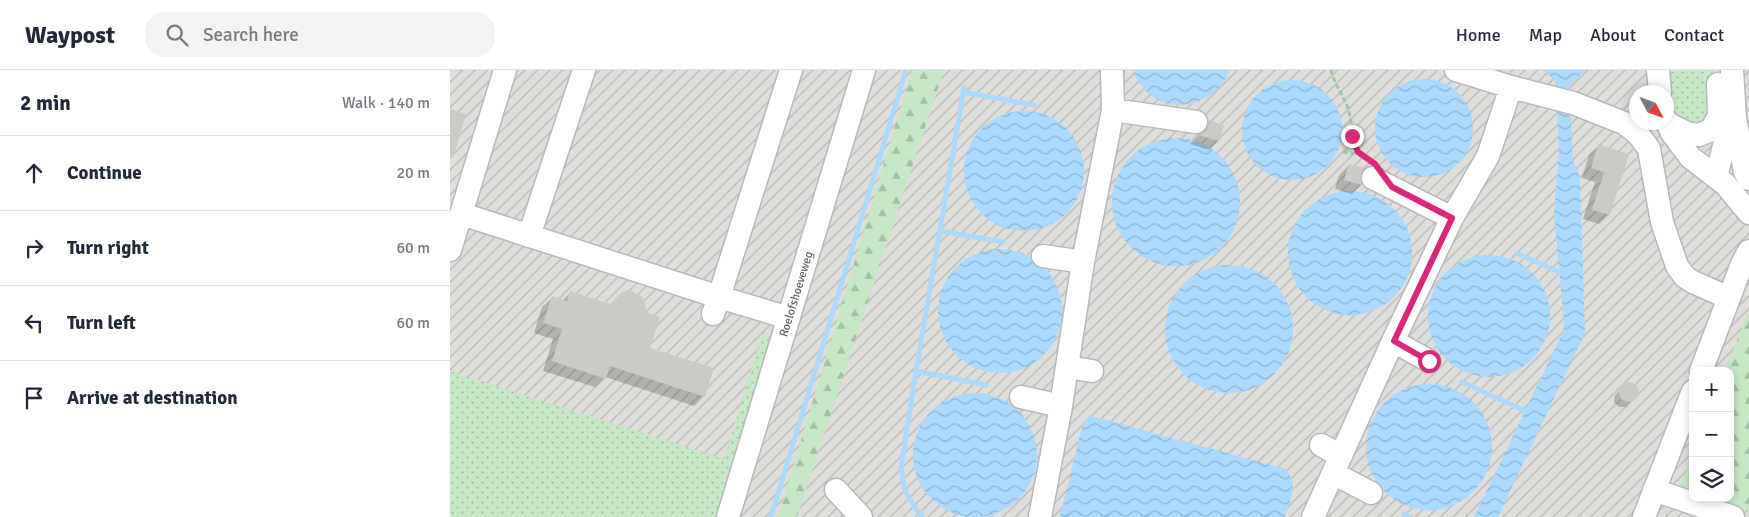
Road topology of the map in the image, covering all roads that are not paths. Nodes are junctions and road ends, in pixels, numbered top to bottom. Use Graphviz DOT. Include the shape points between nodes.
graph roads {
  1 [pos="505,70"];
  2 [pos="584,70"];
  3 [pos="791,70"];
  4 [pos="864,70"];
  5 [pos="1112,70"];
  6 [pos="1456,70"];
  7 [pos="1658,70"];
  8 [pos="1717,70"];
  9 [pos="1659,85"];
  10 [pos="1511,87"];
  11 [pos="1738,90"];
  12 [pos="1112,110"];
  13 [pos="1196,122"];
  14 [pos="1674,125"];
  15 [pos="1671,130"];
  16 [pos="1374,171"];
  17 [pos="1716,177"];
  18 [pos="1749,179"];
  19 [pos="1749,212"];
  20 [pos="462,214"];
  21 [pos="1452,218"];
  22 [pos="529,236"];
  23 [pos="450,250"];
  24 [pos="1749,251"];
  25 [pos="1043,256"];
  26 [pos="1083,262"];
  27 [pos="1729,298"];
  28 [pos="716,305"];
  29 [pos="789,318"];
  30 [pos="1394,341"];
  31 [pos="1429,361"];
  32 [pos="1067,367"];
  33 [pos="1703,367"];
  34 [pos="1092,372"];
  35 [pos="1021,397"];
  36 [pos="1689,401"];
  37 [pos="1061,406"];
  38 [pos="1321,445"];
  39 [pos="1337,464"];
  40 [pos="836,490"];
  41 [pos="1654,490"];
  42 [pos="1371,493"];
  43 [pos="1699,511"];
  44 [pos="728,517"];
  45 [pos="861,517"];
  46 [pos="1040,517"];
  47 [pos="1313,517"];
  48 [pos="1644,517"];
  49 [pos="1733,517"];
  1 -- 20 [label="street"];
  2 -- 22 [label="street"];
  3 -- 28 [label="street"];
  4 -- 29 [label="street, Roelofshoeveweg"];
  5 -- 12 [label="street"];
  6 -- 10 [label="street"];
  7 -- 9 [label="street"];
  8 -- 14 [label="street" via="1719,116 1711,130 1699,135"];
  10 -- 21 [label="street" via="1488,156"];
  10 -- 27 [label="street" via="1563,100 1624,123 1638,134 1649,149 1662,222 1677,266 1693,282"];
  11 -- 17 [label="street"];
  11 -- 18 [label="street" via="1745,172"];
  12 -- 13 [label="street"];
  12 -- 26 [label="street"];
  15 -- 17 [label="street" via="1690,157"];
  16 -- 21 [label="street"];
  17 -- 19 [label="street"];
  20 -- 22 [label="street"];
  20 -- 23 [label="street"];
  21 -- 30 [label="street"];
  22 -- 28 [label="street"];
  24 -- 27 [label="street"];
  25 -- 26 [label="street"];
  26 -- 32 [label="street"];
  27 -- 33 [label="street"];
  28 -- 29 [label="street"];
  29 -- 44 [label="street, Roelofshoeveweg"];
  30 -- 31 [label="street"];
  30 -- 39 [label="street"];
  32 -- 34 [label="street"];
  32 -- 37 [label="street"];
  35 -- 37 [label="street"];
  36 -- 41 [label="street"];
  37 -- 46 [label="street"];
  38 -- 39 [label="street"];
  39 -- 42 [label="street"];
  39 -- 47 [label="street"];
  40 -- 45 [label="street"];
  41 -- 43 [label="street"];
  41 -- 48 [label="street"];
  43 -- 49 [label="street"];
}
